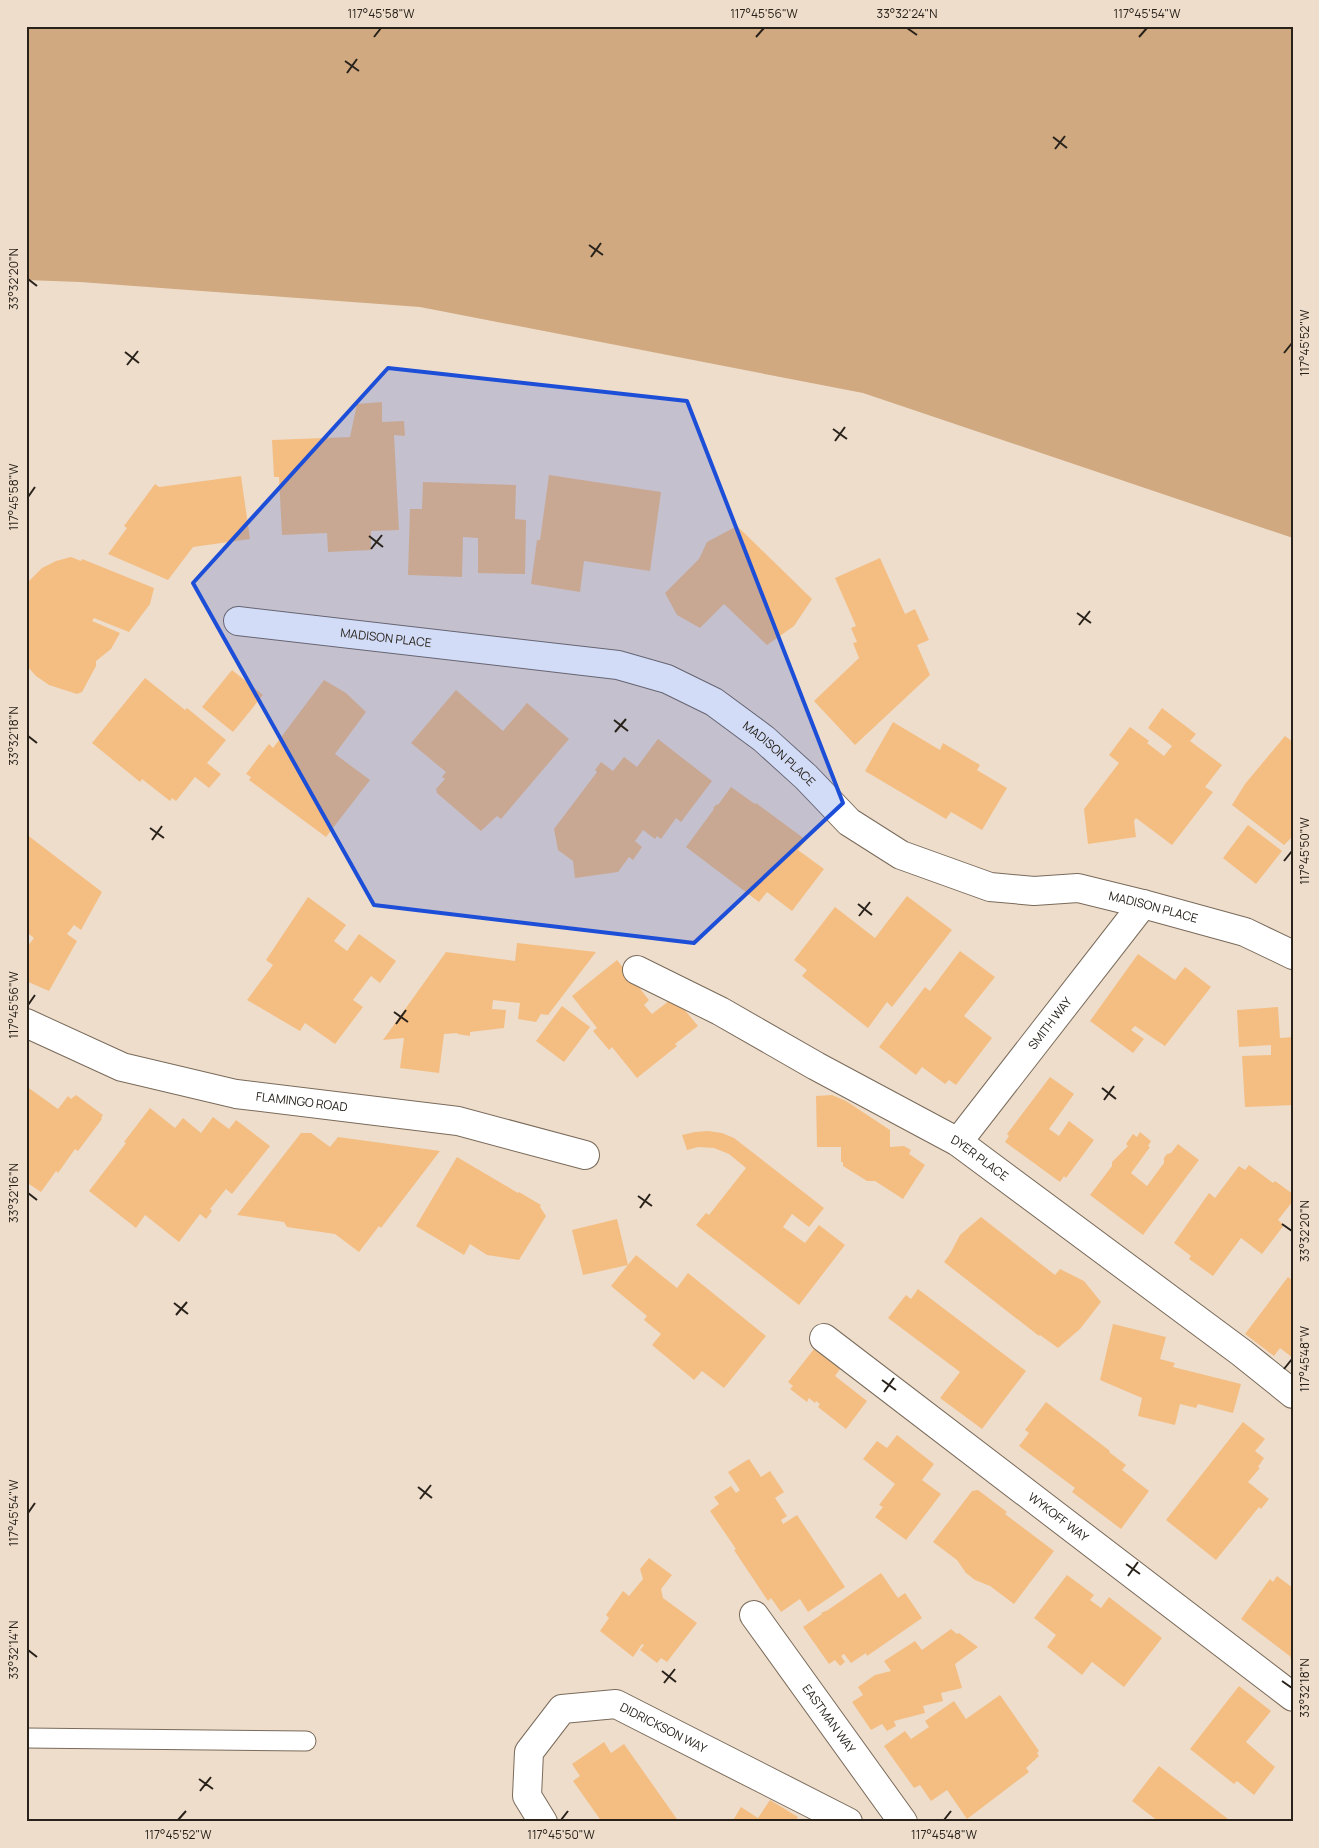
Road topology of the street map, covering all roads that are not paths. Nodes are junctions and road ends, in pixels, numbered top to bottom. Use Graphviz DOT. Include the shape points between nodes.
graph roads {
  1 [pos="238,621"];
  2 [pos="1143,904"];
  3 [pos="1293,955"];
  4 [pos="637,970"];
  5 [pos="26,1023"];
  6 [pos="958,1142"];
  7 [pos="585,1154"];
  8 [pos="824,1338"];
  9 [pos="1293,1394"];
  10 [pos="754,1615"];
  11 [pos="1293,1697"];
  12 [pos="26,1738"];
  13 [pos="306,1741"];
  14 [pos="543,1822"];
  15 [pos="848,1822"];
  16 [pos="903,1822"];
  1 -- 2 [label="street, MADISON PLACE" via="618,665 667,679 722,708 799,771 849,822 901,855 990,887 1034,891 1078,888"];
  2 -- 3 [label="street, MADISON PLACE" via="1245,932"];
  2 -- 6 [label="street, SMITH WAY"];
  4 -- 6 [label="street, DYER PLACE" via="720,1011"];
  5 -- 7 [label="street, FLAMINGO ROAD" via="122,1067 236,1094 458,1121"];
  6 -- 9 [label="street, DYER PLACE"];
  8 -- 11 [label="street, WYKOFF WAY"];
  10 -- 16 [label="street, EASTMAN WAY"];
  12 -- 13 [label="lane"];
  14 -- 15 [label="street, DIDRICKSON WAY" via="527,1796 529,1752 562,1708 616,1704"];
}
